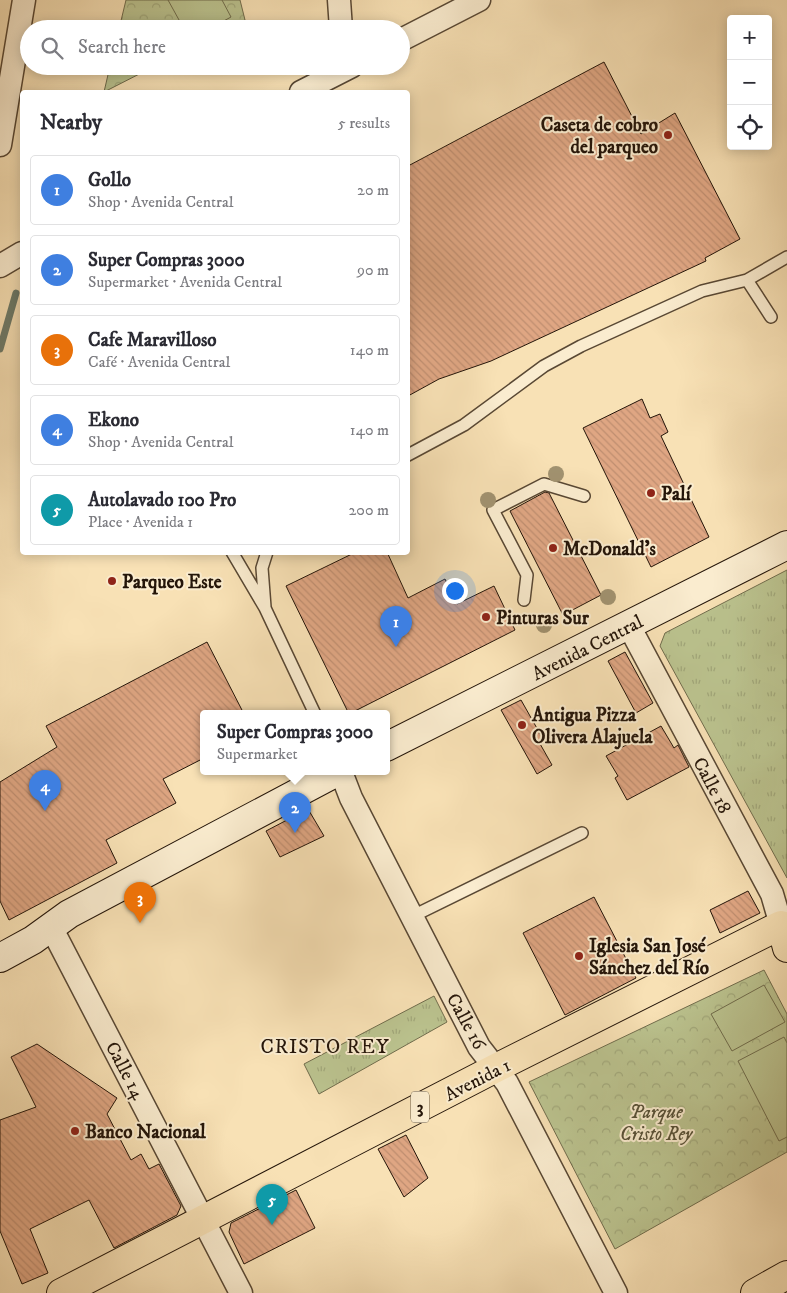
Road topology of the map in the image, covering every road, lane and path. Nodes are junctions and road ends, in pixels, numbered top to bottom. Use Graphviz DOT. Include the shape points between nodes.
graph roads {
  1 [pos="24,0"];
  2 [pos="339,0"];
  3 [pos="479,0"];
  4 [pos="21,20"];
  5 [pos="340,20"];
  6 [pos="20,24"];
  7 [pos="410,35"];
  8 [pos="333,75"];
  9 [pos="304,90"];
  10 [pos="0,145"];
  11 [pos="20,254"];
  12 [pos="787,257"];
  13 [pos="0,266"];
  14 [pos="747,280"];
  15 [pos="771,317"];
  16 [pos="410,455"];
  17 [pos="584,496"];
  18 [pos="787,545"];
  19 [pos="234,555"];
  20 [pos="266,555"];
  21 [pos="524,600"];
  22 [pos="265,608"];
  23 [pos="629,626"];
  24 [pos="313,710"];
  25 [pos="390,745"];
  26 [pos="331,775"];
  27 [pos="342,775"];
  28 [pos="582,833"];
  29 [pos="413,916"];
  30 [pos="51,927"];
  31 [pos="785,931"];
  32 [pos="0,958"];
  33 [pos="496,1068"];
  34 [pos="204,1219"];
  35 [pos="787,1275"];
  36 [pos="61,1293"];
  37 [pos="242,1293"];
  38 [pos="616,1293"];
  39 [pos="756,1293"];
  1 -- 4 [label="street"];
  2 -- 5 [label="street"];
  3 -- 7 [label="street"];
  6 -- 10 [label="street"];
  8 -- 9 [label="street"];
  11 -- 13 [label="street"];
  12 -- 14 [label="lane"];
  14 -- 15 [label="lane"];
  14 -- 16 [label="lane" via="702,291 581,346 544,366 464,425"];
  17 -- 21 [label="lane" via="544,484 493,510 527,574"];
  18 -- 23 [label="street, Avenida Central"];
  19 -- 22 [label="lane"];
  20 -- 22 [label="lane" via="262,568"];
  22 -- 24 [label="lane"];
  23 -- 25 [label="street, Avenida Central"];
  23 -- 31 [label="street, Calle 18" via="772,894"];
  26 -- 30 [label="street" via="69,914"];
  27 -- 29 [label="street, Calle 16"];
  28 -- 29 [label="lane"];
  29 -- 33 [label="street, Calle 16" via="479,1047"];
  30 -- 32 [label="street"];
  30 -- 34 [label="street, Calle 14"];
  31 -- 33 [label="main road, Avenida 1 / 3"];
  33 -- 34 [label="main road, Avenida 1 / 3"];
  33 -- 38 [label="street, Calle 16" via="507,1083"];
  34 -- 36 [label="main road, Avenida 1 / 3"];
  34 -- 37 [label="street, Calle 14"];
  35 -- 39 [label="main road"];
}
